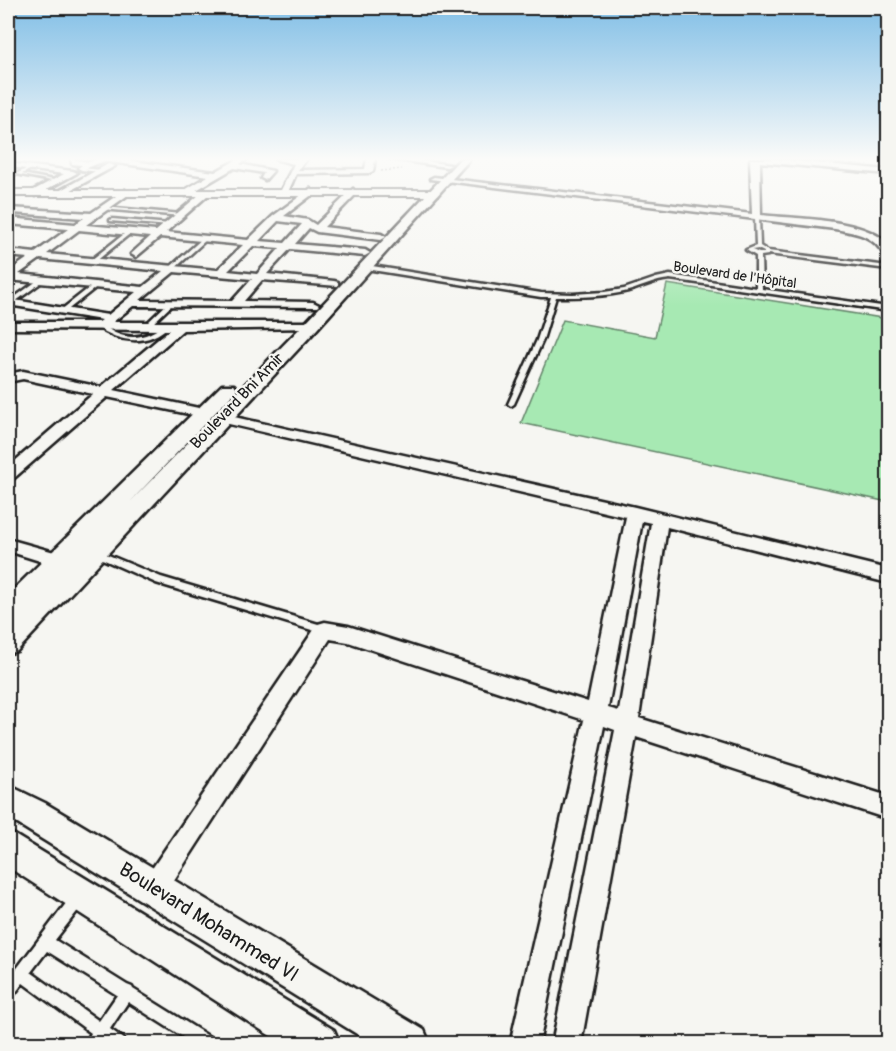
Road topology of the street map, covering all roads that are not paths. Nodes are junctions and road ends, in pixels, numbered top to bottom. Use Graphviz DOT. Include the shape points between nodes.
graph roads {
  1 [pos="104,208"];
  2 [pos="190,208"];
  3 [pos="289,208"];
  4 [pos="337,208"];
  5 [pos="411,208"];
  6 [pos="413,208"];
  7 [pos="664,208"];
  8 [pos="757,208"];
  9 [pos="127,210"];
  10 [pos="10,212"];
  11 [pos="182,215"];
  12 [pos="91,216"];
  13 [pos="757,217"];
  14 [pos="276,218"];
  15 [pos="112,220"];
  16 [pos="8,221"];
  17 [pos="307,224"];
  18 [pos="76,227"];
  19 [pos="99,229"];
  20 [pos="317,229"];
  21 [pos="170,230"];
  22 [pos="130,232"];
  23 [pos="158,235"];
  24 [pos="381,237"];
  25 [pos="206,239"];
  26 [pos="250,243"];
  27 [pos="286,246"];
  28 [pos="758,247"];
  29 [pos="767,252"];
  30 [pos="8,253"];
  31 [pos="888,253"];
  32 [pos="142,255"];
  33 [pos="758,255"];
  34 [pos="38,256"];
  35 [pos="365,260"];
  36 [pos="93,261"];
  37 [pos="129,265"];
  38 [pos="888,267"];
  39 [pos="170,270"];
  40 [pos="219,274"];
  41 [pos="8,276"];
  42 [pos="258,278"];
  43 [pos="43,279"];
  44 [pos="334,284"];
  45 [pos="96,285"];
  46 [pos="144,290"];
  47 [pos="759,290"];
  48 [pos="554,295"];
  49 [pos="8,302"];
  50 [pos="129,303"];
  51 [pos="171,303"];
  52 [pos="236,303"];
  53 [pos="314,305"];
  54 [pos="888,309"];
  55 [pos="63,311"];
  56 [pos="104,323"];
  57 [pos="148,325"];
  58 [pos="174,325"];
  59 [pos="302,325"];
  60 [pos="8,326"];
  61 [pos="8,378"];
  62 [pos="104,393"];
  63 [pos="511,404"];
  64 [pos="212,415"];
  65 [pos="8,475"];
  66 [pos="635,513"];
  67 [pos="660,520"];
  68 [pos="8,545"];
  69 [pos="94,552"];
  70 [pos="59,560"];
  71 [pos="888,576"];
  72 [pos="8,611"];
  73 [pos="616,615"];
  74 [pos="642,623"];
  75 [pos="325,630"];
  76 [pos="8,643"];
  77 [pos="596,715"];
  78 [pos="627,725"];
  79 [pos="8,801"];
  80 [pos="888,808"];
  81 [pos="8,848"];
  82 [pos="154,888"];
  83 [pos="81,896"];
  84 [pos="45,942"];
  85 [pos="20,973"];
  86 [pos="8,991"];
  87 [pos="127,992"];
  88 [pos="100,1030"];
  89 [pos="92,1044"];
  90 [pos="119,1044"];
  91 [pos="208,1044"];
  92 [pos="320,1044"];
  93 [pos="410,1044"];
  94 [pos="524,1044"];
  95 [pos="566,1044"];
  1 -- 9 [label="lane"];
  1 -- 12 [label="street"];
  2 -- 11 [label="street"];
  3 -- 14 [label="street"];
  4 -- 20 [label="street"];
  5 -- 24 [label="main road, Boulevard Bni Amir"];
  6 -- 35 [label="main road, Boulevard Bni Amir"];
  7 -- 13 [label="street"];
  8 -- 13 [label="street"];
  9 -- 11 [label="lane"];
  9 -- 15 [label="lane"];
  10 -- 12 [label="street"];
  11 -- 21 [label="street"];
  12 -- 18 [label="street"];
  13 -- 28 [label="lane"];
  13 -- 31 [label="street" via="867,233 881,240"];
  14 -- 17 [label="street"];
  14 -- 26 [label="street"];
  15 -- 19 [label="lane"];
  15 -- 21 [label="lane"];
  16 -- 18 [label="street"];
  17 -- 20 [label="street"];
  17 -- 27 [label="street"];
  18 -- 19 [label="street"];
  18 -- 34 [label="street"];
  19 -- 22 [label="street"];
  20 -- 24 [label="street"];
  21 -- 23 [label="street"];
  21 -- 25 [label="street"];
  21 -- 32 [label="street" via="148,255"];
  22 -- 23 [label="street"];
  22 -- 36 [label="lane"];
  23 -- 32 [label="street" via="136,254"];
  24 -- 35 [label="main road, Boulevard Bni Amir"];
  25 -- 26 [label="street"];
  25 -- 39 [label="lane"];
  26 -- 27 [label="street"];
  26 -- 40 [label="street"];
  27 -- 35 [label="street"];
  27 -- 42 [label="street"];
  28 -- 29 [label="lane"];
  28 -- 33 [label="lane" via="748,250"];
  29 -- 33 [label="lane"];
  29 -- 38 [label="lane"];
  30 -- 34 [label="street"];
  32 -- 37 [label="street"];
  33 -- 47 [label="lane"];
  34 -- 36 [label="street"];
  34 -- 41 [label="street"];
  35 -- 44 [label="main road, Boulevard Bni Amir"];
  35 -- 48 [label="lane, Boulevard de l'Hôpital"];
  35 -- 59 [label="main road, Boulevard Bni Amir"];
  36 -- 37 [label="street"];
  37 -- 39 [label="street"];
  39 -- 40 [label="street"];
  39 -- 46 [label="street"];
  40 -- 42 [label="street"];
  41 -- 43 [label="street"];
  42 -- 44 [label="street"];
  42 -- 52 [label="street"];
  43 -- 45 [label="street"];
  43 -- 49 [label="lane"];
  44 -- 53 [label="main road, Boulevard Bni Amir"];
  45 -- 46 [label="street"];
  45 -- 55 [label="lane"];
  46 -- 50 [label="street"];
  47 -- 48 [label="lane, Boulevard de l'Hôpital" via="656,278 625,290"];
  47 -- 54 [label="lane, Boulevard de l'Hôpital"];
  48 -- 63 [label="lane" via="540,340"];
  49 -- 55 [label="street"];
  50 -- 51 [label="street"];
  50 -- 56 [label="street"];
  51 -- 52 [label="street"];
  51 -- 57 [label="lane"];
  52 -- 53 [label="street"];
  53 -- 59 [label="main road, Boulevard Bni Amir"];
  55 -- 56 [label="street"];
  56 -- 57 [label="street"];
  56 -- 58 [label="lane" via="108,333 144,338"];
  56 -- 60 [label="street"];
  57 -- 58 [label="street"];
  58 -- 59 [label="street"];
  58 -- 62 [label="street"];
  59 -- 64 [label="main road, Boulevard Bni Amir"];
  61 -- 62 [label="street" via="23,375"];
  62 -- 64 [label="street"];
  62 -- 65 [label="street"];
  64 -- 66 [label="street"];
  64 -- 69 [label="main road, Boulevard Bni Amir"];
  64 -- 70 [label="main road, Boulevard Bni Amir"];
  66 -- 67 [label="street"];
  66 -- 73 [label="street"];
  67 -- 71 [label="street"];
  67 -- 74 [label="street"];
  68 -- 70 [label="street"];
  69 -- 75 [label="lane" via="159,580"];
  69 -- 76 [label="main road, Boulevard Bni Amir"];
  70 -- 72 [label="main road, Boulevard Bni Amir"];
  73 -- 74 [label="street"];
  73 -- 77 [label="street"];
  74 -- 78 [label="street"];
  75 -- 77 [label="street" via="348,634"];
  75 -- 82 [label="street"];
  77 -- 78 [label="street"];
  77 -- 94 [label="street"];
  78 -- 80 [label="street"];
  78 -- 95 [label="street"];
  79 -- 82 [label="main road, Boulevard Mohammed VI"];
  81 -- 83 [label="main road"];
  82 -- 93 [label="main road, Boulevard Mohammed VI"];
  83 -- 84 [label="lane"];
  83 -- 92 [label="main road"];
  84 -- 85 [label="lane"];
  84 -- 87 [label="lane"];
  85 -- 86 [label="lane"];
  85 -- 88 [label="lane"];
  87 -- 88 [label="lane"];
  87 -- 91 [label="lane"];
  88 -- 89 [label="lane"];
  88 -- 90 [label="lane"];
}
